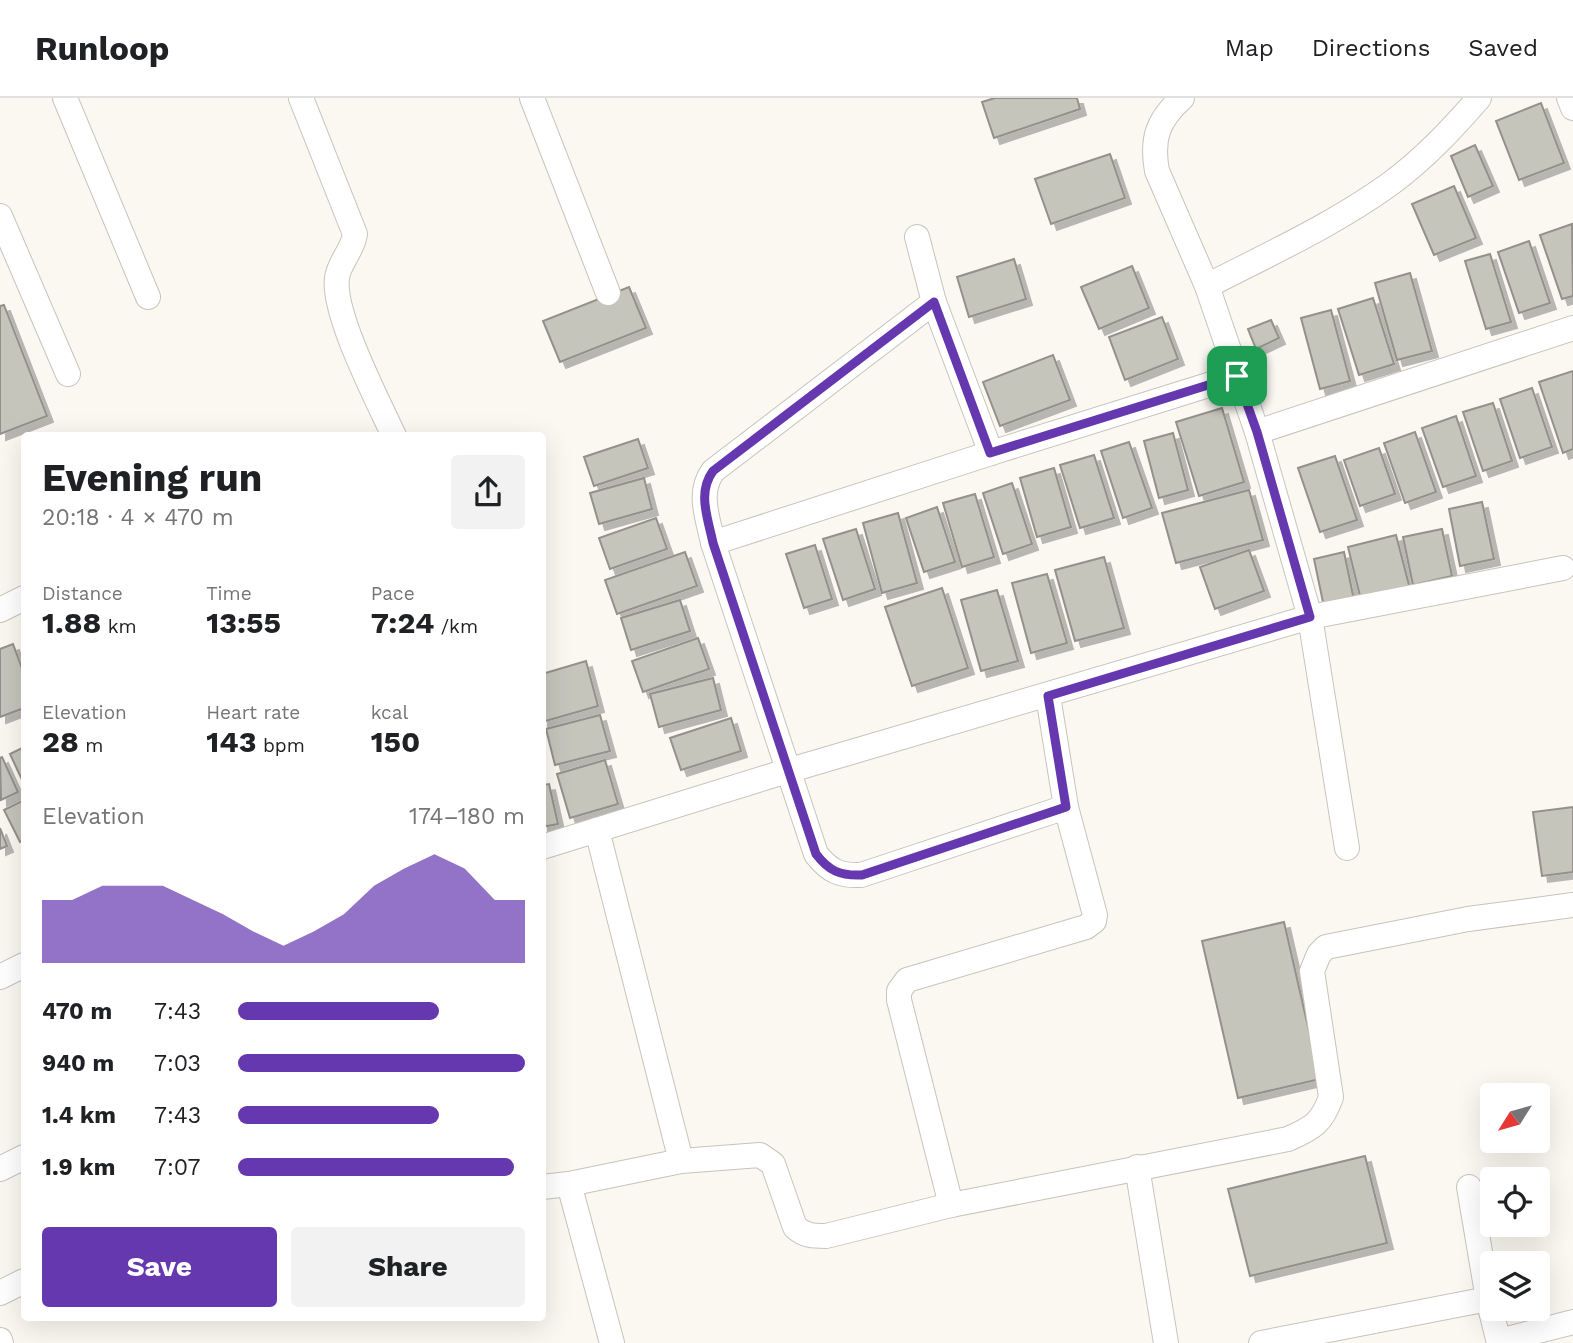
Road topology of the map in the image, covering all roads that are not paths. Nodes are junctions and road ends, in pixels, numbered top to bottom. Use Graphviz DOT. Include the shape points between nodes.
graph roads {
  1 [pos="65,98"];
  2 [pos="300,98"];
  3 [pos="532,98"];
  4 [pos="1182,98"];
  5 [pos="1479,98"];
  6 [pos="0,216"];
  7 [pos="917,237"];
  8 [pos="1207,286"];
  9 [pos="608,293"];
  10 [pos="148,297"];
  11 [pos="934,302"];
  12 [pos="1573,328"];
  13 [pos="68,374"];
  14 [pos="1237,376"];
  15 [pos="392,432"];
  16 [pos="1257,432"];
  17 [pos="990,453"];
  18 [pos="713,543"];
  19 [pos="1563,568"];
  20 [pos="1310,617"];
  21 [pos="1048,696"];
  22 [pos="788,771"];
  23 [pos="1066,807"];
  24 [pos="597,830"];
  25 [pos="546,846"];
  26 [pos="1347,848"];
  27 [pos="1573,905"];
  28 [pos="21,966"];
  29 [pos="0,977"];
  30 [pos="21,1158"];
  31 [pos="681,1161"];
  32 [pos="1138,1167"];
  33 [pos="0,1169"];
  34 [pos="569,1184"];
  35 [pos="546,1187"];
  36 [pos="1469,1187"];
  37 [pos="951,1205"];
  38 [pos="1480,1252"];
  39 [pos="21,1282"];
  40 [pos="0,1293"];
  41 [pos="1480,1301"];
  42 [pos="1494,1321"];
  43 [pos="1573,1322"];
  44 [pos="1499,1342"];
  45 [pos="612,1343"];
  46 [pos="1167,1343"];
  47 [pos="1261,1343"];
  1 -- 10 [label="street"];
  2 -- 15 [label="street" via="354,227 354,244 336,281 342,320"];
  3 -- 9 [label="street"];
  4 -- 8 [label="street" via="1163,120 1153,153"];
  5 -- 8 [label="street" via="1442,140 1392,183 1322,228"];
  6 -- 13 [label="street"];
  7 -- 11 [label="street"];
  8 -- 14 [label="street"];
  11 -- 17 [label="street"];
  11 -- 18 [label="street" via="713,471 704,500"];
  12 -- 16 [label="street"];
  14 -- 16 [label="street"];
  14 -- 17 [label="street"];
  16 -- 20 [label="street"];
  17 -- 18 [label="street"];
  18 -- 22 [label="street"];
  19 -- 20 [label="street"];
  20 -- 21 [label="street"];
  20 -- 26 [label="street"];
  21 -- 22 [label="street"];
  21 -- 23 [label="street"];
  22 -- 23 [label="street" via="816,854 834,873 846,876 862,875"];
  22 -- 24 [label="street"];
  23 -- 37 [label="street" via="1095,915 1090,925 907,980 899,991"];
  24 -- 25 [label="street"];
  24 -- 31 [label="street"];
  27 -- 32 [label="street" via="1468,919 1326,947 1312,971 1331,1097 1324,1116 1287,1139"];
  28 -- 29 [label="street"];
  30 -- 33 [label="street"];
  31 -- 34 [label="street"];
  31 -- 37 [label="street" via="753,1154 768,1159 795,1227 811,1236"];
  32 -- 37 [label="street"];
  32 -- 46 [label="street"];
  34 -- 35 [label="street"];
  34 -- 45 [label="street"];
  36 -- 38 [label="street"];
  39 -- 40 [label="street"];
  41 -- 47 [label="street"];
  42 -- 44 [label="street"];
  43 -- 44 [label="street"];
}
